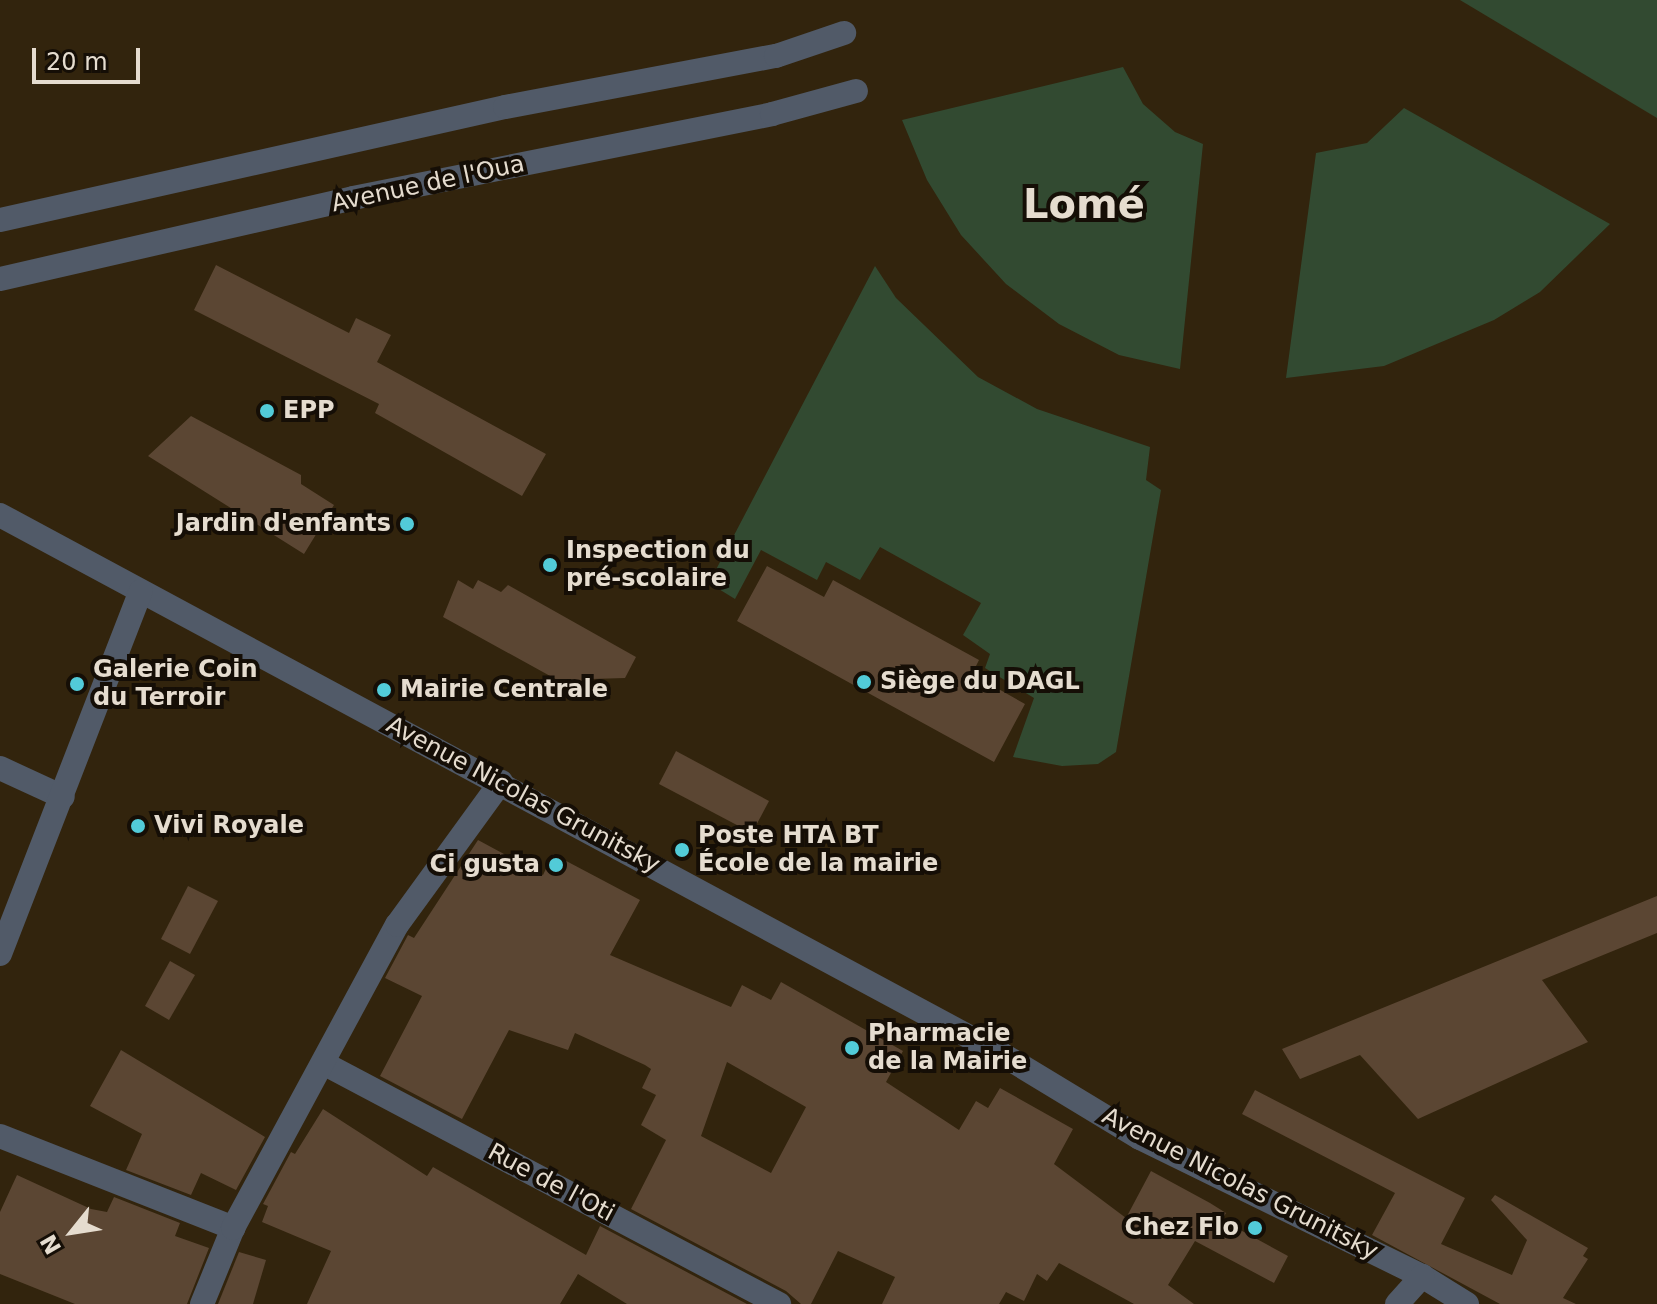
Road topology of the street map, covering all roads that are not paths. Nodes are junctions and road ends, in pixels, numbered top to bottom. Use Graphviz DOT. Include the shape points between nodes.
graph roads {
  1 [pos="844,33"];
  2 [pos="856,91"];
  3 [pos="0,220"];
  4 [pos="0,279"];
  5 [pos="0,515"];
  6 [pos="141,591"];
  7 [pos="0,768"];
  8 [pos="501,782"];
  9 [pos="63,797"];
  10 [pos="0,954"];
  11 [pos="323,1063"];
  12 [pos="0,1136"];
  13 [pos="233,1228"];
  14 [pos="1422,1276"];
  15 [pos="202,1304"];
  16 [pos="779,1304"];
  17 [pos="1397,1304"];
  18 [pos="1467,1304"];
  1 -- 3 [label="street" via="776,56 505,107"];
  2 -- 4 [label="street, Avenue de l'Oua" via="772,114 353,198"];
  5 -- 6 [label="street, Avenue Nicolas Grunitsky"];
  6 -- 8 [label="street, Avenue Nicolas Grunitsky"];
  6 -- 9 [label="street"];
  7 -- 9 [label="street"];
  8 -- 11 [label="street" via="397,925"];
  8 -- 14 [label="street, Avenue Nicolas Grunitsky" via="1003,1055 1140,1138"];
  9 -- 10 [label="street"];
  11 -- 13 [label="street"];
  11 -- 16 [label="street, Rue de l'Oti"];
  12 -- 13 [label="street"];
  13 -- 15 [label="street"];
  14 -- 17 [label="street"];
  14 -- 18 [label="street, Avenue Nicolas Grunitsky"];
}
